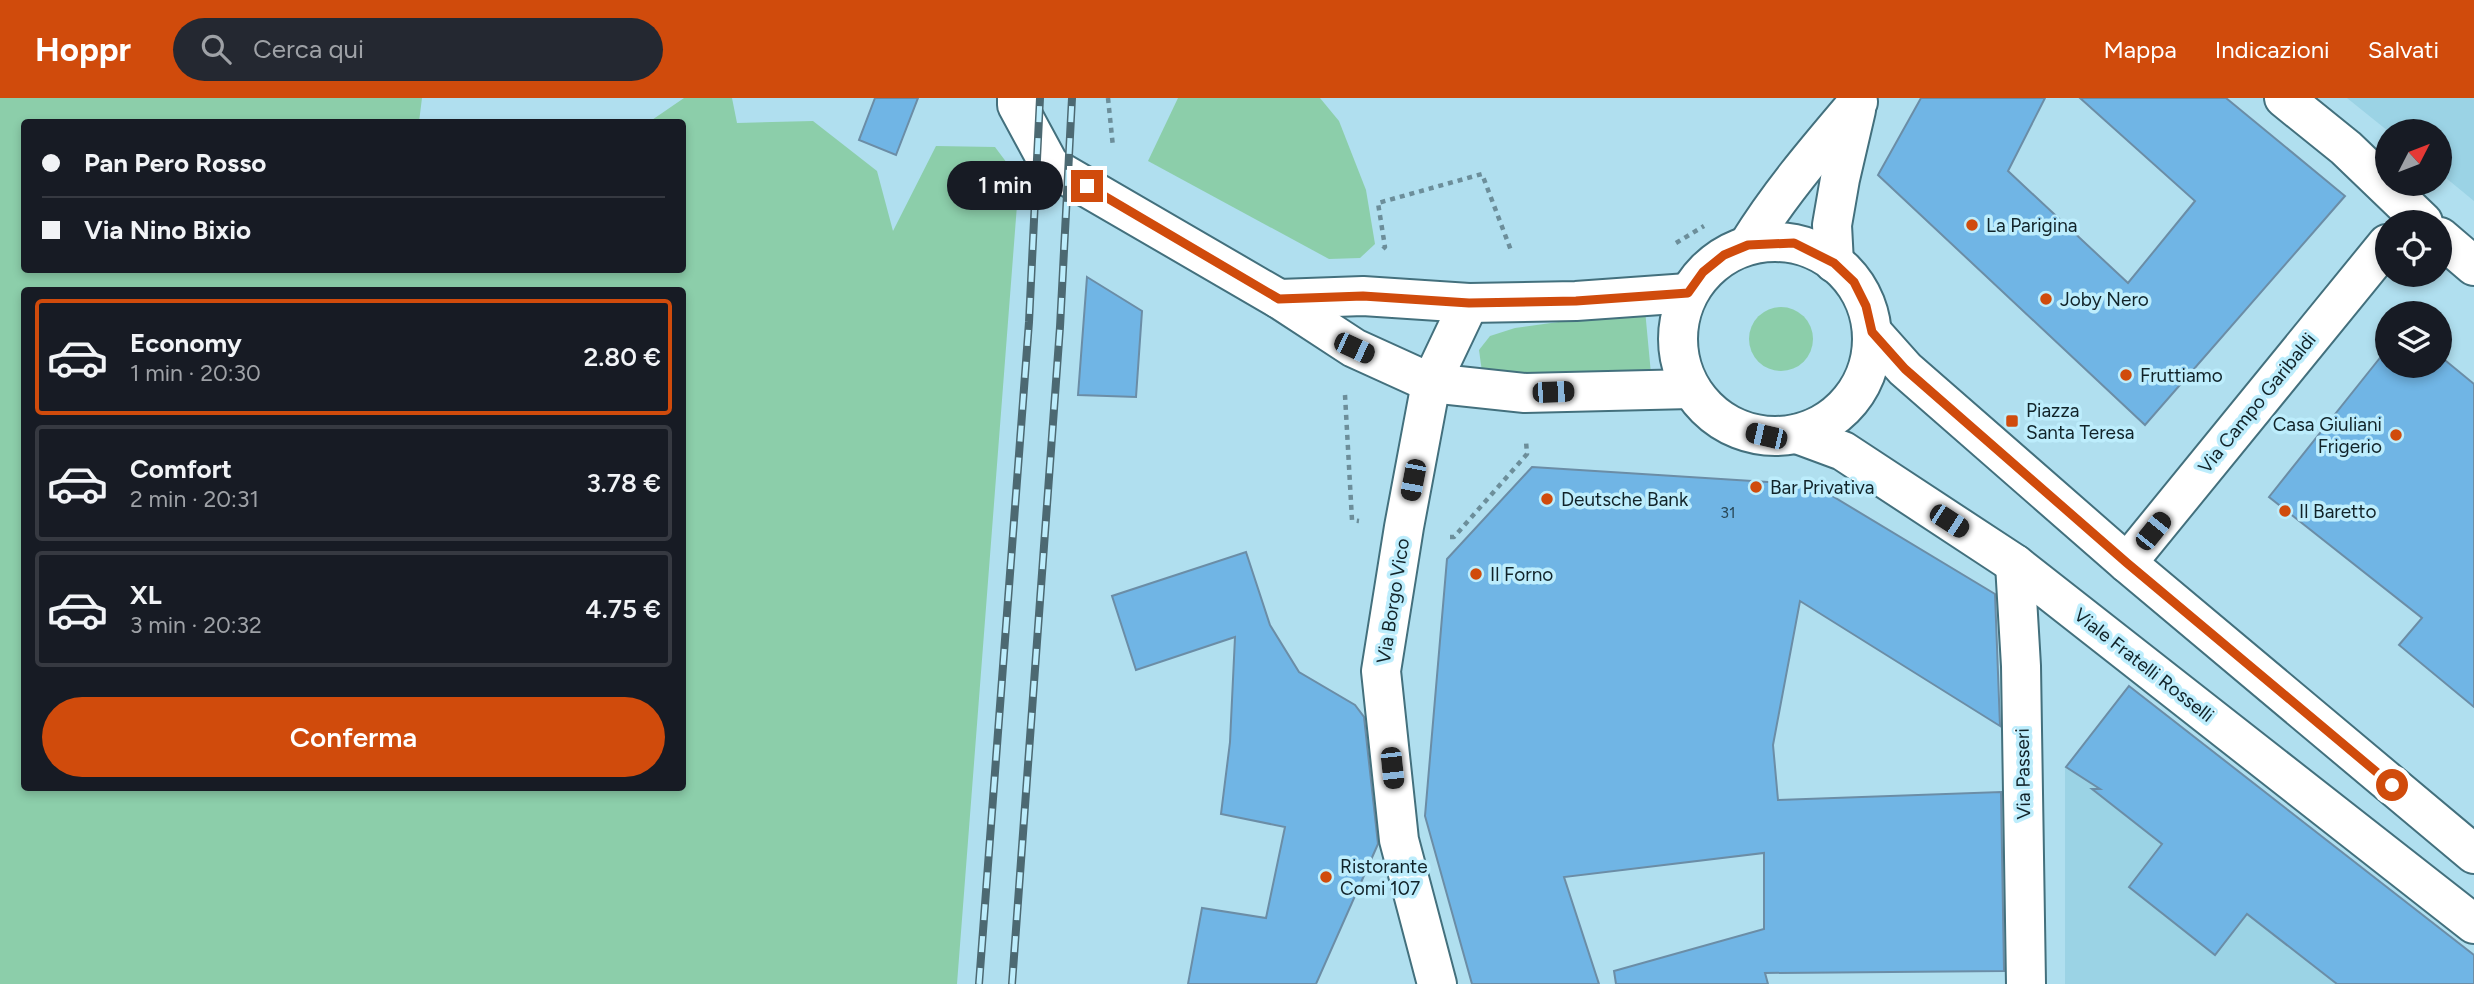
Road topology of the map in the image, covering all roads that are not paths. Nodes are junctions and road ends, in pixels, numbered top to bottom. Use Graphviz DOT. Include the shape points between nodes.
graph roads {
  1 [pos="1017,98"];
  2 [pos="2284,98"];
  3 [pos="1859,100"];
  4 [pos="2408,210"];
  5 [pos="1748,245"];
  6 [pos="2452,248"];
  7 [pos="2375,259"];
  8 [pos="1834,263"];
  9 [pos="2474,266"];
  10 [pos="1688,293"];
  11 [pos="1279,299"];
  12 [pos="1469,303"];
  13 [pos="1872,332"];
  14 [pos="1431,383"];
  15 [pos="1691,389"];
  16 [pos="1797,434"];
  17 [pos="2127,563"];
  18 [pos="2015,564"];
  19 [pos="2474,854"];
  20 [pos="2474,924"];
  21 [pos="1437,984"];
  22 [pos="2026,984"];
  1 -- 11 [label="main road" via="1050,166"];
  2 -- 4 [label="main road" via="2346,148"];
  3 -- 5 [label="main road" via="1795,176"];
  3 -- 8 [label="main road" via="1832,225"];
  5 -- 8 [label="main road" via="1794,243"];
  5 -- 10 [label="main road" via="1724,255 1703,272"];
  6 -- 9 [label="main road"];
  7 -- 17 [label="main road, Via Campo Garibaldi"];
  8 -- 13 [label="main road" via="1854,282"];
  10 -- 12 [label="main road"];
  10 -- 15 [label="main road" via="1678,325 1679,358"];
  11 -- 12 [label="main road" via="1363,296"];
  11 -- 14 [label="main road" via="1354,348"];
  12 -- 14 [label="main road, Via Borgo Vico"];
  13 -- 16 [label="main road" via="1868,366 1854,397 1828,421"];
  13 -- 17 [label="main road" via="1905,369"];
  14 -- 15 [label="main road" via="1525,393"];
  14 -- 21 [label="main road, Via Borgo Vico" via="1381,671 1399,840"];
  15 -- 16 [label="main road" via="1710,413 1736,429 1766,436"];
  16 -- 18 [label="main road, Viale Fratelli Rosselli" via="1843,450"];
  17 -- 19 [label="main road"];
  18 -- 20 [label="main road, Viale Fratelli Rosselli"];
  18 -- 22 [label="main road, Via Passeri"];
}
